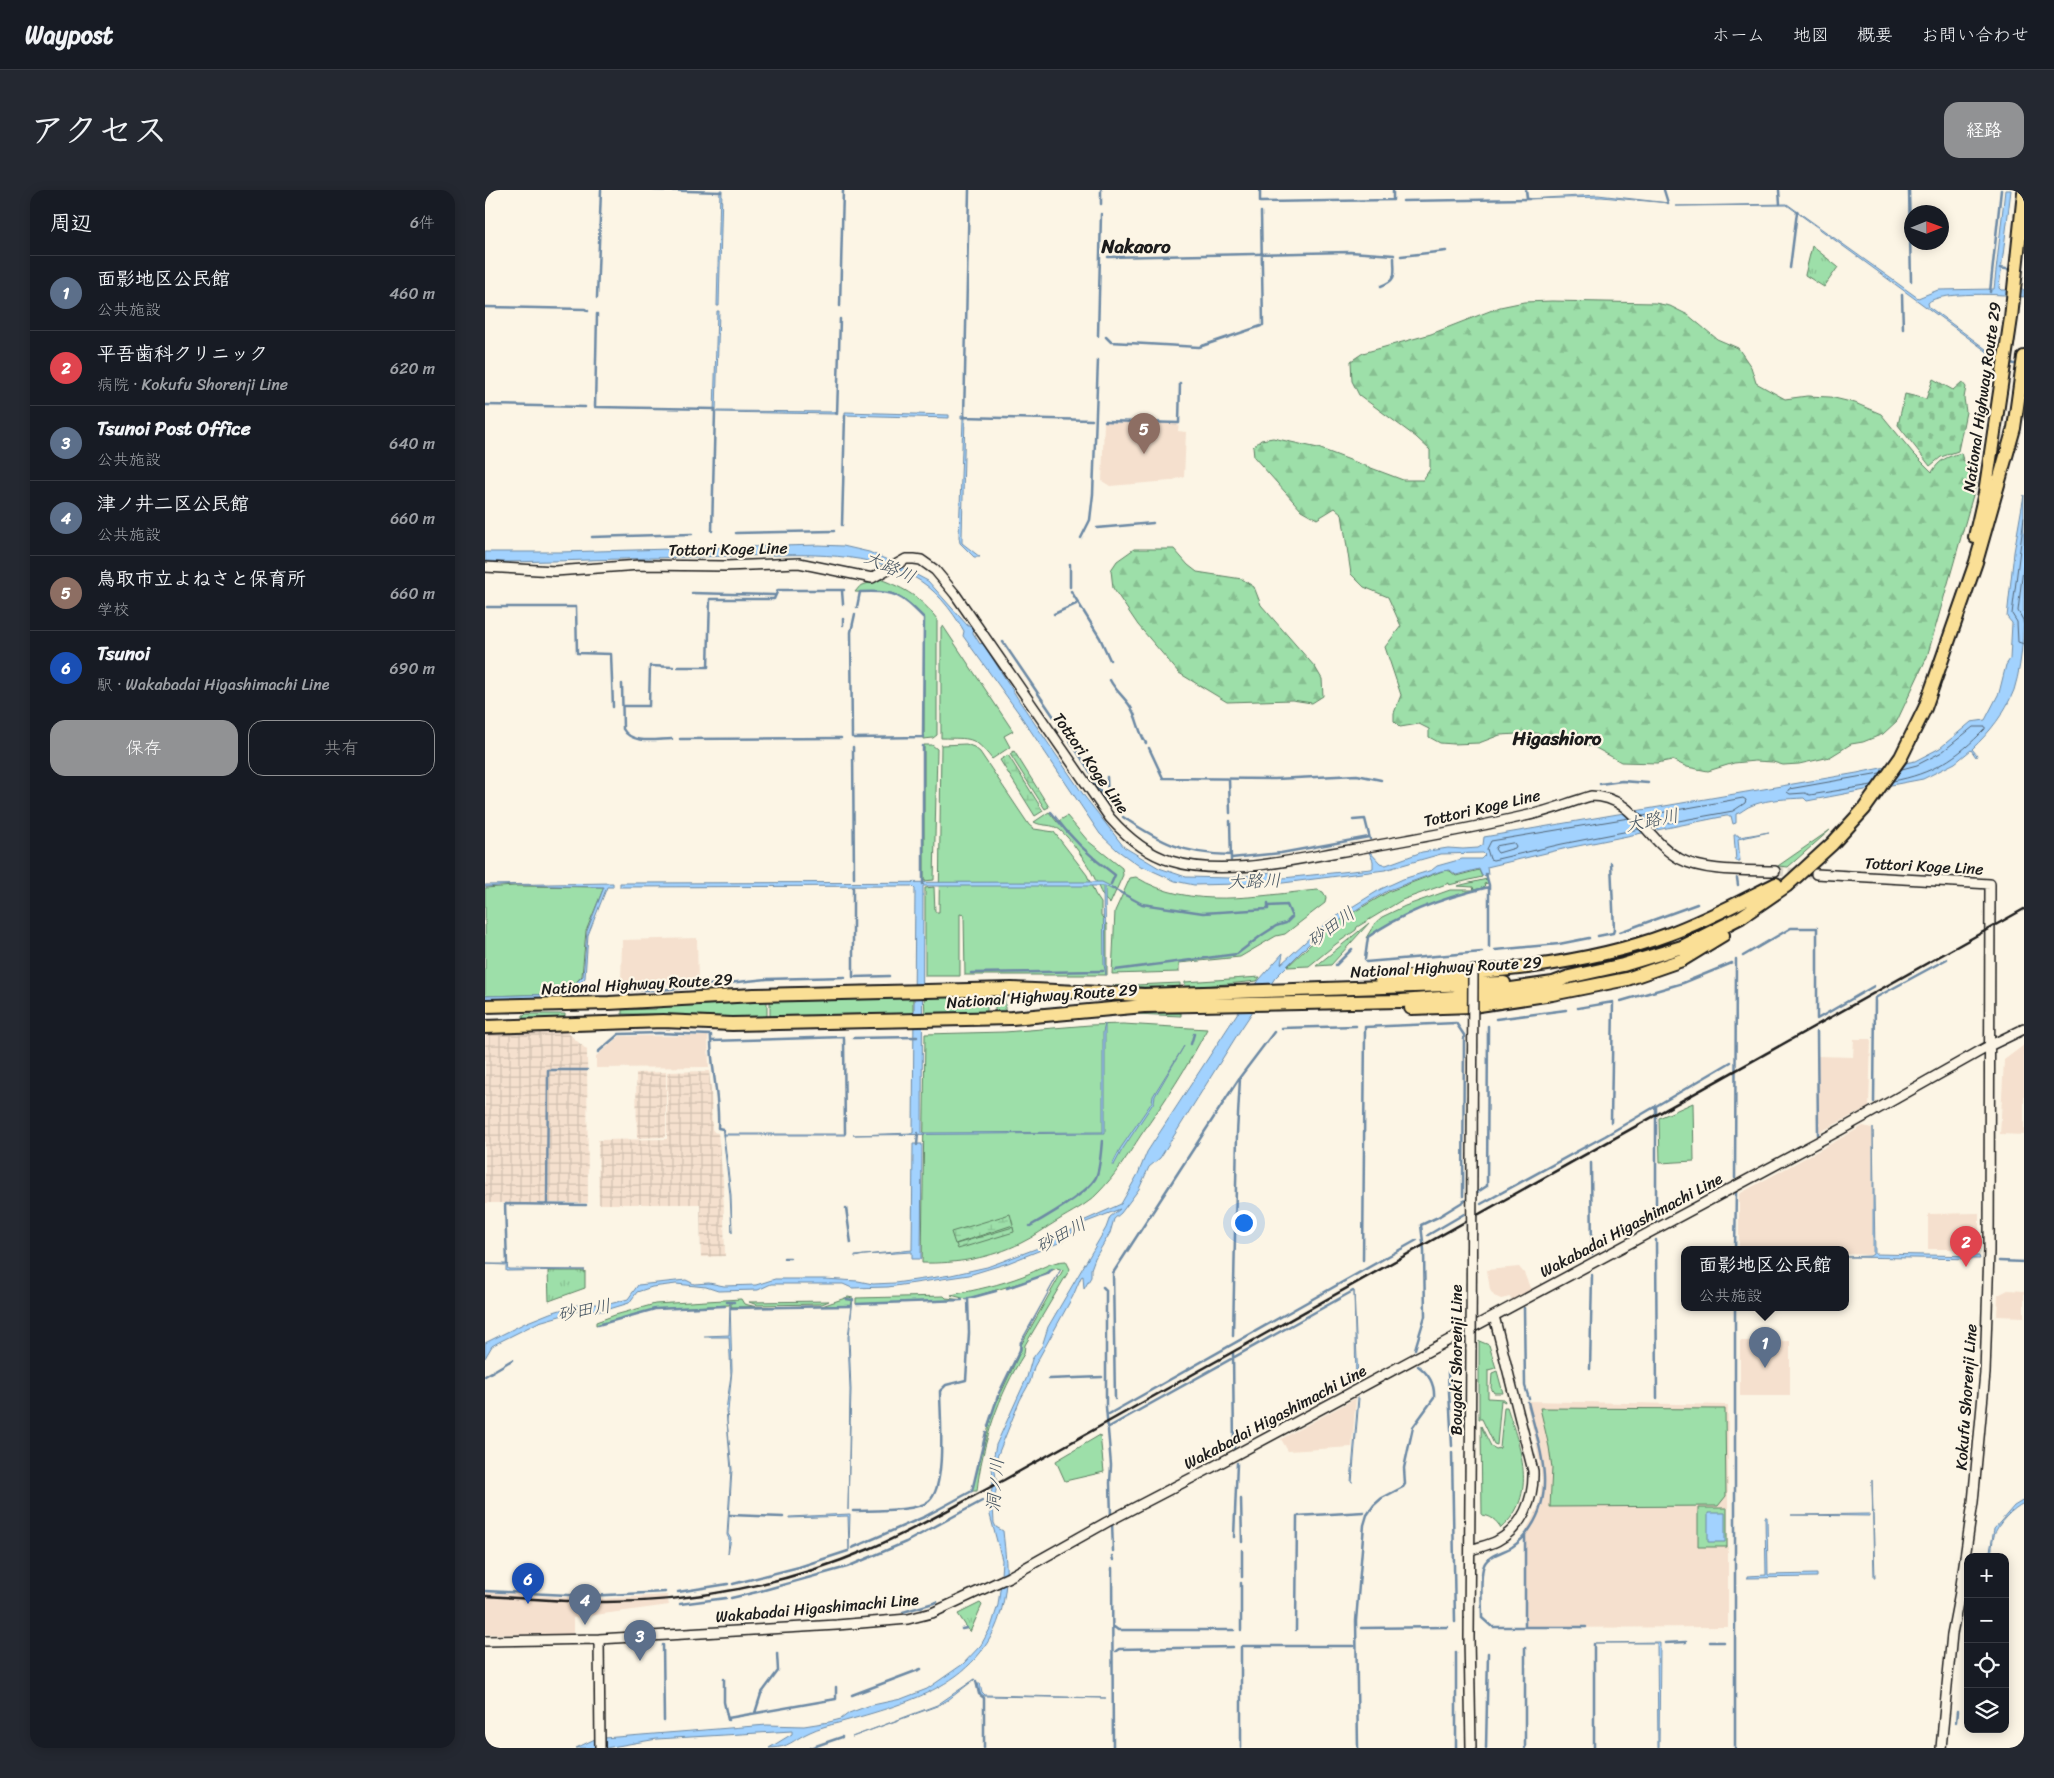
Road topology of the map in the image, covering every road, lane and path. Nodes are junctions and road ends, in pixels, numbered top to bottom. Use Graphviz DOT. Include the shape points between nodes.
graph roads {
  1 [pos="2024,192"];
  2 [pos="2024,357"];
  3 [pos="485,567"];
  4 [pos="1960,606"];
  5 [pos="1775,871"];
  6 [pos="1816,874"];
  7 [pos="1789,883"];
  8 [pos="1473,973"];
  9 [pos="1569,977"];
  10 [pos="1297,985"];
  11 [pos="485,1006"];
  12 [pos="1473,1006"];
  13 [pos="1277,1008"];
  14 [pos="485,1027"];
  15 [pos="2024,1029"];
  16 [pos="1989,1046"];
  17 [pos="1494,1316"];
  18 [pos="1471,1550"];
  19 [pos="599,1639"];
  20 [pos="485,1641"];
  21 [pos="599,1748"];
  22 [pos="1471,1748"];
  23 [pos="1941,1748"];
  1 -- 4 [label="highway, National Highway Route 29" via="1985,493"];
  2 -- 4 [label="highway, National Highway Route 29" via="2014,428 2003,471"];
  3 -- 5 [label="main road, Tottori Koge Line" via="555,571 640,565 799,563 872,578 901,562 921,560 941,576 1110,818 1145,848 1170,861 1217,867 1305,858 1482,826 1532,815 1591,796 1617,801 1671,854 1687,862 1719,868"];
  4 -- 7 [label="highway, National Highway Route 29" via="1925,708 1901,757 1865,809"];
  6 -- 16 [label="main road, Tottori Koge Line" via="1991,884"];
  7 -- 8 [label="highway" via="1775,884 1719,914 1668,934 1595,955"];
  7 -- 9 [label="highway, National Highway Route 29" via="1741,917 1681,947"];
  7 -- 12 [label="highway" via="1758,911 1682,960 1627,979"];
  8 -- 10 [label="highway"];
  8 -- 12 [label="main road, Bougaki Shorenji Line, bridge"];
  9 -- 10 [label="highway, National Highway Route 29" via="1454,986"];
  9 -- 13 [label="highway, National Highway Route 29" via="1553,983 1454,997"];
  10 -- 11 [label="highway, National Highway Route 29" via="1144,995 1012,989"];
  12 -- 13 [label="highway" via="1373,1010"];
  12 -- 18 [label="main road, Bougaki Shorenji Line, bridge"];
  13 -- 14 [label="highway, National Highway Route 29" via="1144,1006 1011,1018 718,1024 663,1021"];
  15 -- 16 [label="main road, Wakabadai Higashimachi Line"];
  16 -- 17 [label="main road, Wakabadai Higashimachi Line" via="1843,1129"];
  16 -- 23 [label="main road, Kokufu Shorenji Line" via="1989,1251 1985,1373 1973,1502 1952,1634"];
  17 -- 18 [label="main road" via="1533,1471 1533,1485 1531,1500 1509,1534"];
  17 -- 19 [label="main road, Wakabadai Higashimachi Line" via="1009,1577 932,1613 908,1619 841,1625"];
  18 -- 22 [label="main road, Bougaki Shorenji Line"];
  19 -- 20 [label="main road, Wakabadai Higashimachi Line"];
  19 -- 21 [label="main road"];
}
